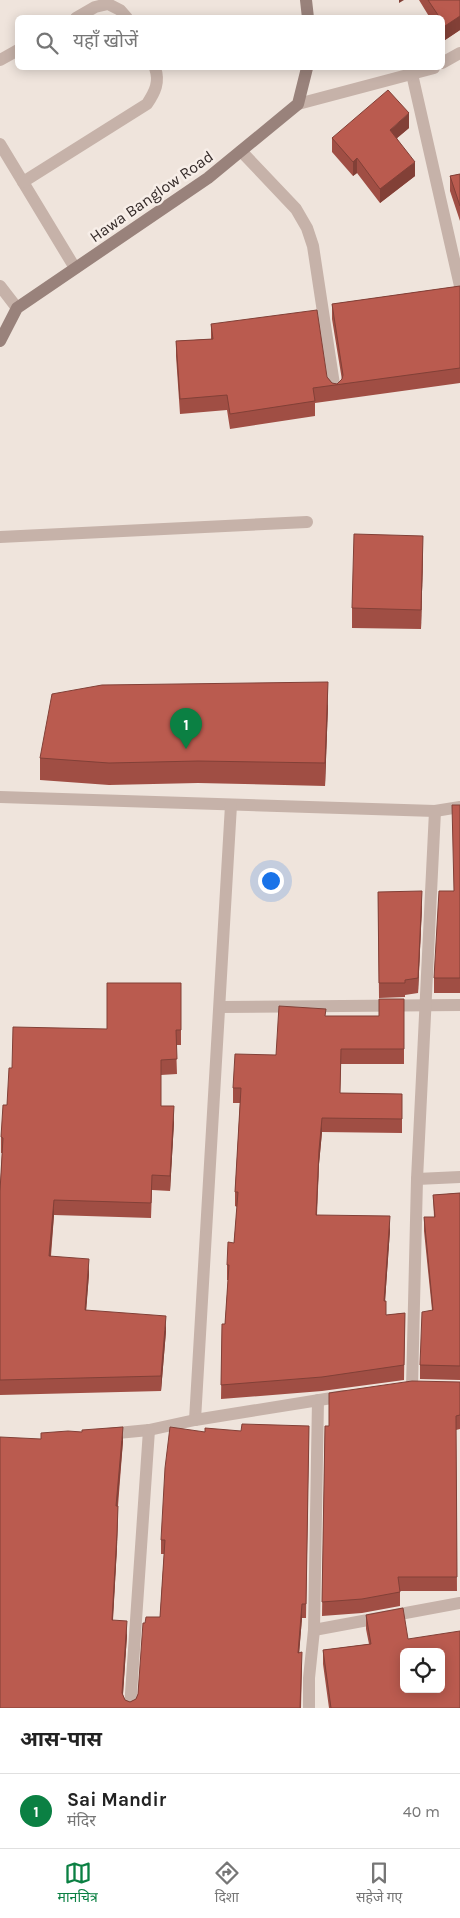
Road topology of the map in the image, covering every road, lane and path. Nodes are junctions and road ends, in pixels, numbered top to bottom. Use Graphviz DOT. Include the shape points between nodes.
graph roads {
  1 [pos="306,0"];
  2 [pos="81,15"];
  3 [pos="124,15"];
  4 [pos="308,15"];
  5 [pos="15,52"];
  6 [pos="460,53"];
  7 [pos="0,60"];
  8 [pos="445,61"];
  9 [pos="156,70"];
  10 [pos="307,70"];
  11 [pos="427,70"];
  12 [pos="412,74"];
  13 [pos="298,104"];
  14 [pos="0,144"];
  15 [pos="241,151"];
  16 [pos="23,182"];
  17 [pos="75,268"];
  18 [pos="458,271"];
  19 [pos="0,286"];
  20 [pos="460,286"];
  21 [pos="17,308"];
  22 [pos="0,341"];
  23 [pos="335,391"];
  24 [pos="307,522"];
  25 [pos="0,537"];
  26 [pos="0,797"];
  27 [pos="231,805"];
  28 [pos="460,807"];
  29 [pos="435,812"];
  30 [pos="460,1005"];
  31 [pos="220,1007"];
  32 [pos="425,1007"];
  33 [pos="460,1177"];
  34 [pos="417,1179"];
  35 [pos="412,1388"];
  36 [pos="356,1395"];
  37 [pos="318,1400"];
  38 [pos="195,1420"];
  39 [pos="149,1430"];
  40 [pos="90,1435"];
  41 [pos="460,1603"];
  42 [pos="314,1630"];
  43 [pos="130,1708"];
  44 [pos="308,1708"];
  1 -- 4 [label="street"];
  2 -- 3 [label="street" via="108,4"];
  5 -- 7 [label="street"];
  6 -- 8 [label="street"];
  9 -- 16 [label="street" via="157,88 147,104"];
  10 -- 13 [label="street"];
  11 -- 12 [label="street"];
  12 -- 13 [label="street"];
  12 -- 18 [label="street"];
  13 -- 15 [label="street, Hawa Banglow Road"];
  14 -- 16 [label="street"];
  15 -- 17 [label="street, Hawa Banglow Road" via="208,178"];
  15 -- 23 [label="street" via="296,210 307,228 313,246"];
  16 -- 17 [label="street"];
  17 -- 21 [label="street, Hawa Banglow Road"];
  18 -- 20 [label="street"];
  19 -- 21 [label="street"];
  21 -- 22 [label="street, Hawa Banglow Road"];
  24 -- 25 [label="street"];
  26 -- 27 [label="street"];
  27 -- 29 [label="street"];
  27 -- 31 [label="street"];
  28 -- 29 [label="street"];
  29 -- 32 [label="street"];
  30 -- 32 [label="street"];
  31 -- 32 [label="street"];
  31 -- 38 [label="street"];
  32 -- 34 [label="street"];
  33 -- 34 [label="street"];
  34 -- 35 [label="street"];
  36 -- 37 [label="street"];
  37 -- 38 [label="street"];
  37 -- 42 [label="street"];
  38 -- 39 [label="street"];
  39 -- 40 [label="street"];
  39 -- 43 [label="street"];
  41 -- 42 [label="street"];
  42 -- 44 [label="street"];
}
